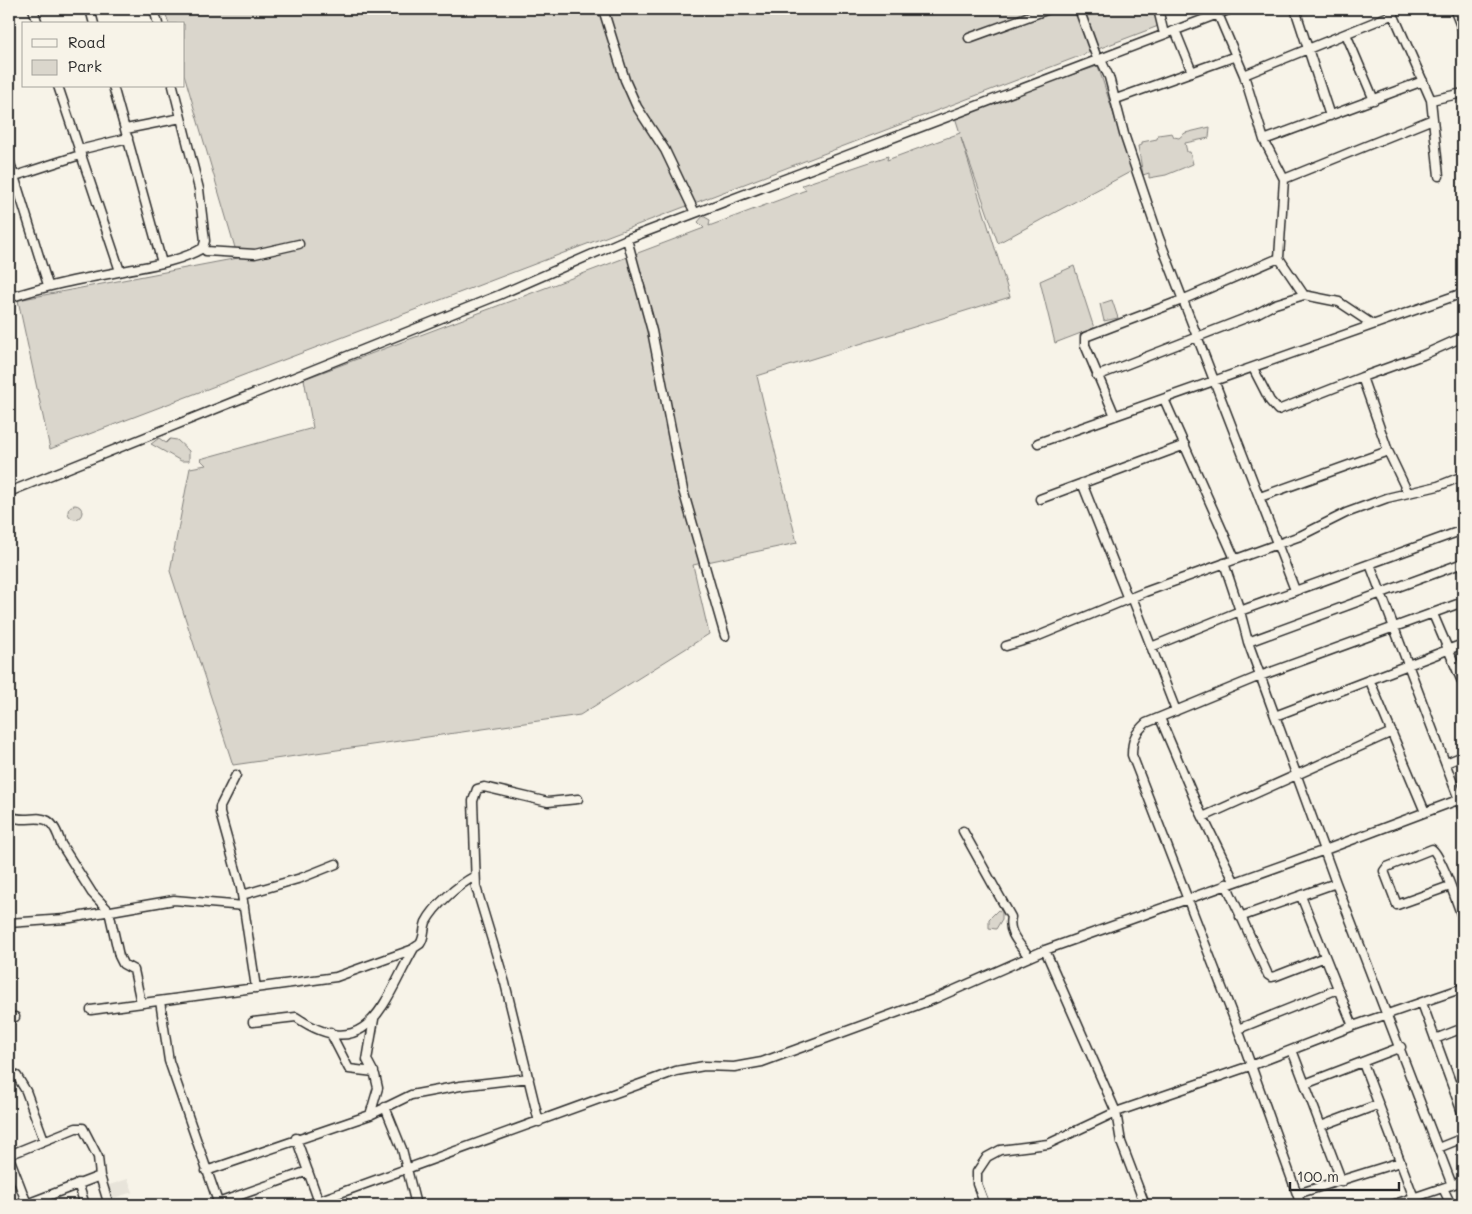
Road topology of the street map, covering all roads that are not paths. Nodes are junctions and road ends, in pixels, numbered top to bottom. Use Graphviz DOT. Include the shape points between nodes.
graph roads {
  1 [pos="34,9"];
  2 [pos="90,9"];
  3 [pos="154,9"];
  4 [pos="604,9"];
  5 [pos="1049,9"];
  6 [pos="1079,9"];
  7 [pos="1158,9"];
  8 [pos="1231,9"];
  9 [pos="1295,9"];
  10 [pos="1456,9"];
  11 [pos="1392,12"];
  12 [pos="1218,14"];
  13 [pos="37,22"];
  14 [pos="93,22"];
  15 [pos="157,22"];
  16 [pos="1175,30"];
  17 [pos="1463,31"];
  18 [pos="1164,34"];
  19 [pos="1346,34"];
  20 [pos="969,38"];
  21 [pos="1307,49"];
  22 [pos="1236,56"];
  23 [pos="1099,60"];
  24 [pos="1192,72"];
  25 [pos="1244,75"];
  26 [pos="1423,81"];
  27 [pos="59,88"];
  28 [pos="114,88"];
  29 [pos="174,88"];
  30 [pos="1463,93"];
  31 [pos="1116,99"];
  32 [pos="1374,100"];
  33 [pos="1431,100"];
  34 [pos="1330,116"];
  35 [pos="181,118"];
  36 [pos="1433,119"];
  37 [pos="127,134"];
  38 [pos="1264,140"];
  39 [pos="79,152"];
  40 [pos="9,160"];
  41 [pos="1439,176"];
  42 [pos="11,178"];
  43 [pos="1284,179"];
  44 [pos="695,212"];
  45 [pos="627,239"];
  46 [pos="299,244"];
  47 [pos="203,248"];
  48 [pos="1279,258"];
  49 [pos="162,263"];
  50 [pos="120,271"];
  51 [pos="48,285"];
  52 [pos="1463,293"];
  53 [pos="1304,294"];
  54 [pos="9,298"];
  55 [pos="1182,300"];
  56 [pos="1372,324"];
  57 [pos="1198,337"];
  58 [pos="1463,337"];
  59 [pos="1253,368"];
  60 [pos="1097,376"];
  61 [pos="1362,377"];
  62 [pos="1215,381"];
  63 [pos="1164,398"];
  64 [pos="1114,416"];
  65 [pos="1038,443"];
  66 [pos="1185,445"];
  67 [pos="1388,451"];
  68 [pos="1463,476"];
  69 [pos="1082,483"];
  70 [pos="9,492"];
  71 [pos="1408,493"];
  72 [pos="1260,497"];
  73 [pos="1040,499"];
  74 [pos="1463,530"];
  75 [pos="1278,544"];
  76 [pos="1236,559"];
  77 [pos="1224,563"];
  78 [pos="1463,563"];
  79 [pos="1370,564"];
  80 [pos="1295,590"];
  81 [pos="1382,594"];
  82 [pos="1130,598"];
  83 [pos="1463,602"];
  84 [pos="1240,611"];
  85 [pos="1433,614"];
  86 [pos="1396,628"];
  87 [pos="725,636"];
  88 [pos="1248,642"];
  89 [pos="1463,644"];
  90 [pos="1006,646"];
  91 [pos="1151,647"];
  92 [pos="1447,651"];
  93 [pos="1410,666"];
  94 [pos="1260,676"];
  95 [pos="1370,681"];
  96 [pos="1463,684"];
  97 [pos="1176,711"];
  98 [pos="1275,716"];
  99 [pos="1160,718"];
  100 [pos="1392,732"];
  101 [pos="1463,756"];
  102 [pos="1446,762"];
  103 [pos="1297,774"];
  104 [pos="236,775"];
  105 [pos="578,798"];
  106 [pos="1461,798"];
  107 [pos="1463,810"];
  108 [pos="1425,812"];
  109 [pos="9,816"];
  110 [pos="1203,817"];
  111 [pos="964,831"];
  112 [pos="1325,850"];
  113 [pos="336,864"];
  114 [pos="475,876"];
  115 [pos="1230,883"];
  116 [pos="1336,884"];
  117 [pos="1450,886"];
  118 [pos="242,895"];
  119 [pos="1301,896"];
  120 [pos="1188,898"];
  121 [pos="244,906"];
  122 [pos="110,911"];
  123 [pos="1240,917"];
  124 [pos="1463,919"];
  125 [pos="9,923"];
  126 [pos="414,948"];
  127 [pos="1045,950"];
  128 [pos="1029,957"];
  129 [pos="1325,957"];
  130 [pos="256,988"];
  131 [pos="1463,988"];
  132 [pos="1338,989"];
  133 [pos="160,1000"];
  134 [pos="141,1003"];
  135 [pos="1422,1003"];
  136 [pos="91,1010"];
  137 [pos="1387,1015"];
  138 [pos="374,1019"];
  139 [pos="253,1022"];
  140 [pos="1353,1026"];
  141 [pos="1463,1028"];
  142 [pos="1238,1029"];
  143 [pos="330,1032"];
  144 [pos="1435,1039"];
  145 [pos="1401,1047"];
  146 [pos="1292,1050"];
  147 [pos="1362,1063"];
  148 [pos="1250,1066"];
  149 [pos="374,1072"];
  150 [pos="9,1073"];
  151 [pos="529,1078"];
  152 [pos="1463,1083"];
  153 [pos="1305,1084"];
  154 [pos="1453,1087"];
  155 [pos="1377,1105"];
  156 [pos="385,1107"];
  157 [pos="1116,1112"];
  158 [pos="370,1115"];
  159 [pos="1463,1115"];
  160 [pos="539,1122"];
  161 [pos="1321,1126"];
  162 [pos="296,1138"];
  163 [pos="1463,1138"];
  164 [pos="44,1140"];
  165 [pos="1438,1148"];
  166 [pos="9,1156"];
  167 [pos="1400,1162"];
  168 [pos="408,1169"];
  169 [pos="308,1171"];
  170 [pos="206,1172"];
  171 [pos="100,1176"];
  172 [pos="1463,1181"];
  173 [pos="1342,1182"];
  174 [pos="78,1183"];
  175 [pos="1452,1185"];
  176 [pos="1444,1188"];
  177 [pos="1297,1194"];
  178 [pos="1414,1198"];
  179 [pos="43,1201"];
  180 [pos="319,1203"];
  181 [pos="218,1204"];
  182 [pos="25,1205"];
  183 [pos="85,1205"];
  184 [pos="109,1205"];
  185 [pos="307,1205"];
  186 [pos="416,1205"];
  187 [pos="985,1205"];
  188 [pos="1145,1205"];
  189 [pos="1301,1205"];
  190 [pos="1392,1205"];
  191 [pos="1451,1205"];
  1 -- 13 [label="street"];
  2 -- 14 [label="street"];
  3 -- 15 [label="street"];
  4 -- 44 [label="street" via="633,98 665,150"];
  5 -- 20 [label="street"];
  6 -- 23 [label="street"];
  7 -- 18 [label="street"];
  8 -- 12 [label="street"];
  9 -- 21 [label="street"];
  10 -- 17 [label="street"];
  11 -- 19 [label="street"];
  11 -- 26 [label="street"];
  12 -- 16 [label="street"];
  12 -- 22 [label="street"];
  16 -- 18 [label="street"];
  16 -- 24 [label="street"];
  18 -- 23 [label="street"];
  19 -- 21 [label="street"];
  19 -- 32 [label="street"];
  21 -- 25 [label="street"];
  21 -- 34 [label="street"];
  22 -- 24 [label="street"];
  22 -- 25 [label="street"];
  23 -- 31 [label="street"];
  23 -- 44 [label="street"];
  24 -- 31 [label="street"];
  25 -- 38 [label="street"];
  26 -- 32 [label="street"];
  26 -- 33 [label="street"];
  27 -- 39 [label="street"];
  28 -- 37 [label="street"];
  29 -- 35 [label="street"];
  30 -- 33 [label="street"];
  31 -- 55 [label="street" via="1144,197"];
  32 -- 34 [label="street"];
  33 -- 36 [label="street"];
  34 -- 38 [label="street"];
  35 -- 37 [label="street"];
  35 -- 47 [label="street" via="203,213"];
  36 -- 41 [label="street"];
  36 -- 43 [label="street"];
  37 -- 39 [label="street"];
  37 -- 49 [label="street"];
  38 -- 43 [label="street"];
  39 -- 42 [label="street"];
  39 -- 50 [label="street"];
  40 -- 42 [label="street"];
  42 -- 51 [label="street"];
  43 -- 48 [label="street"];
  44 -- 45 [label="street"];
  45 -- 70 [label="street" via="499,295"];
  45 -- 87 [label="street" via="652,331 683,490"];
  46 -- 47 [label="street" via="255,254 206,251"];
  47 -- 49 [label="street"];
  48 -- 53 [label="street"];
  48 -- 55 [label="street"];
  49 -- 50 [label="street"];
  50 -- 51 [label="street"];
  51 -- 54 [label="street"];
  52 -- 56 [label="street"];
  53 -- 56 [label="street" via="1338,302"];
  53 -- 57 [label="street"];
  55 -- 57 [label="street"];
  55 -- 60 [label="street" via="1087,335 1084,340"];
  56 -- 59 [label="street"];
  57 -- 60 [label="street"];
  57 -- 62 [label="street"];
  58 -- 61 [label="street"];
  59 -- 61 [label="street" via="1278,410"];
  59 -- 62 [label="street"];
  60 -- 64 [label="street"];
  61 -- 67 [label="street"];
  62 -- 63 [label="street"];
  62 -- 72 [label="street"];
  63 -- 64 [label="street"];
  63 -- 66 [label="street"];
  64 -- 65 [label="street"];
  66 -- 69 [label="street"];
  66 -- 76 [label="street"];
  67 -- 71 [label="street"];
  67 -- 72 [label="street"];
  68 -- 71 [label="street"];
  69 -- 73 [label="street"];
  69 -- 82 [label="street"];
  71 -- 75 [label="street" via="1346,514"];
  72 -- 75 [label="street"];
  74 -- 79 [label="street"];
  75 -- 76 [label="street"];
  75 -- 80 [label="street"];
  76 -- 77 [label="street"];
  77 -- 82 [label="street"];
  77 -- 84 [label="street"];
  78 -- 81 [label="street"];
  79 -- 80 [label="street"];
  79 -- 81 [label="street"];
  80 -- 84 [label="street"];
  81 -- 86 [label="street"];
  81 -- 88 [label="street"];
  82 -- 90 [label="street"];
  82 -- 91 [label="street"];
  83 -- 85 [label="street"];
  84 -- 88 [label="street"];
  84 -- 91 [label="street"];
  85 -- 86 [label="street"];
  85 -- 92 [label="street"];
  86 -- 93 [label="street"];
  86 -- 94 [label="street"];
  88 -- 94 [label="street"];
  89 -- 92 [label="street"];
  91 -- 97 [label="street"];
  92 -- 93 [label="street"];
  92 -- 96 [label="street"];
  93 -- 95 [label="street"];
  93 -- 102 [label="street"];
  94 -- 97 [label="street"];
  94 -- 98 [label="street"];
  95 -- 98 [label="street"];
  95 -- 100 [label="street"];
  97 -- 99 [label="street"];
  98 -- 103 [label="street"];
  99 -- 110 [label="street"];
  99 -- 120 [label="street" via="1146,723 1137,732 1132,742 1132,755"];
  100 -- 103 [label="street"];
  100 -- 108 [label="street"];
  101 -- 102 [label="street"];
  102 -- 106 [label="street"];
  103 -- 110 [label="street"];
  103 -- 112 [label="street"];
  104 -- 118 [label="street" via="220,806 220,813"];
  105 -- 114 [label="street" via="548,802 484,787 477,789 473,801"];
  106 -- 107 [label="street"];
  106 -- 108 [label="street"];
  108 -- 112 [label="street"];
  109 -- 122 [label="street" via="48,820 92,893"];
  110 -- 115 [label="street"];
  111 -- 128 [label="street" via="1011,917 1011,933"];
  112 -- 115 [label="street"];
  112 -- 116 [label="street"];
  113 -- 118 [label="street"];
  114 -- 126 [label="street" via="452,891 426,923 424,939"];
  114 -- 151 [label="street" via="478,897 505,983"];
  115 -- 120 [label="street"];
  115 -- 123 [label="street"];
  116 -- 119 [label="street"];
  116 -- 137 [label="street"];
  117 -- 117 [label="street" via="1432,849 1384,871 1397,905"];
  117 -- 124 [label="street"];
  118 -- 121 [label="street"];
  119 -- 123 [label="street"];
  119 -- 129 [label="street"];
  120 -- 127 [label="street"];
  120 -- 142 [label="street"];
  121 -- 122 [label="street" via="174,900"];
  121 -- 130 [label="street"];
  122 -- 125 [label="street" via="65,919"];
  122 -- 134 [label="street" via="119,956 123,964 134,970"];
  123 -- 129 [label="street" via="1271,977"];
  126 -- 130 [label="street" via="336,977"];
  126 -- 138 [label="street"];
  127 -- 128 [label="street"];
  127 -- 157 [label="street"];
  128 -- 160 [label="street" via="934,999 762,1062 676,1071"];
  129 -- 132 [label="street"];
  130 -- 133 [label="street"];
  131 -- 135 [label="street"];
  132 -- 140 [label="street"];
  132 -- 142 [label="street"];
  133 -- 134 [label="street"];
  133 -- 170 [label="street" via="169,1061"];
  134 -- 136 [label="street"];
  135 -- 137 [label="street"];
  135 -- 144 [label="street"];
  137 -- 140 [label="street"];
  137 -- 145 [label="street"];
  138 -- 143 [label="street" via="359,1032 345,1036"];
  138 -- 149 [label="street" via="367,1060"];
  139 -- 143 [label="street" via="296,1017 311,1027"];
  140 -- 146 [label="street"];
  141 -- 144 [label="street"];
  142 -- 148 [label="street"];
  143 -- 149 [label="street" via="349,1069"];
  144 -- 154 [label="street"];
  145 -- 147 [label="street"];
  145 -- 165 [label="street"];
  146 -- 148 [label="street"];
  146 -- 153 [label="street"];
  147 -- 153 [label="street"];
  147 -- 155 [label="street"];
  148 -- 157 [label="street"];
  148 -- 177 [label="street"];
  149 -- 158 [label="street" via="378,1088"];
  150 -- 164 [label="street" via="17,1076 26,1091"];
  151 -- 156 [label="street" via="425,1092"];
  151 -- 160 [label="street"];
  152 -- 154 [label="street"];
  153 -- 161 [label="street"];
  154 -- 159 [label="street"];
  155 -- 161 [label="street"];
  155 -- 167 [label="street"];
  156 -- 158 [label="street"];
  156 -- 168 [label="street"];
  157 -- 187 [label="street" via="1048,1144 1000,1150 987,1157 977,1172 977,1184"];
  157 -- 188 [label="street" via="1121,1142"];
  158 -- 162 [label="street"];
  160 -- 168 [label="street"];
  161 -- 173 [label="street"];
  162 -- 169 [label="street"];
  162 -- 170 [label="street"];
  163 -- 165 [label="street"];
  164 -- 166 [label="street"];
  164 -- 171 [label="street" via="83,1128 98,1157"];
  165 -- 175 [label="street"];
  166 -- 182 [label="street"];
  167 -- 173 [label="street"];
  167 -- 178 [label="street"];
  168 -- 180 [label="street"];
  168 -- 186 [label="street"];
  169 -- 180 [label="street"];
  169 -- 181 [label="street"];
  170 -- 181 [label="street"];
  171 -- 174 [label="street"];
  171 -- 184 [label="street"];
  172 -- 175 [label="street"];
  173 -- 177 [label="street"];
  174 -- 179 [label="street"];
  174 -- 183 [label="street"];
  175 -- 176 [label="street"];
  176 -- 178 [label="street"];
  176 -- 191 [label="street"];
  177 -- 189 [label="street"];
  178 -- 190 [label="street"];
  179 -- 182 [label="street"];
  180 -- 185 [label="street"];
}
